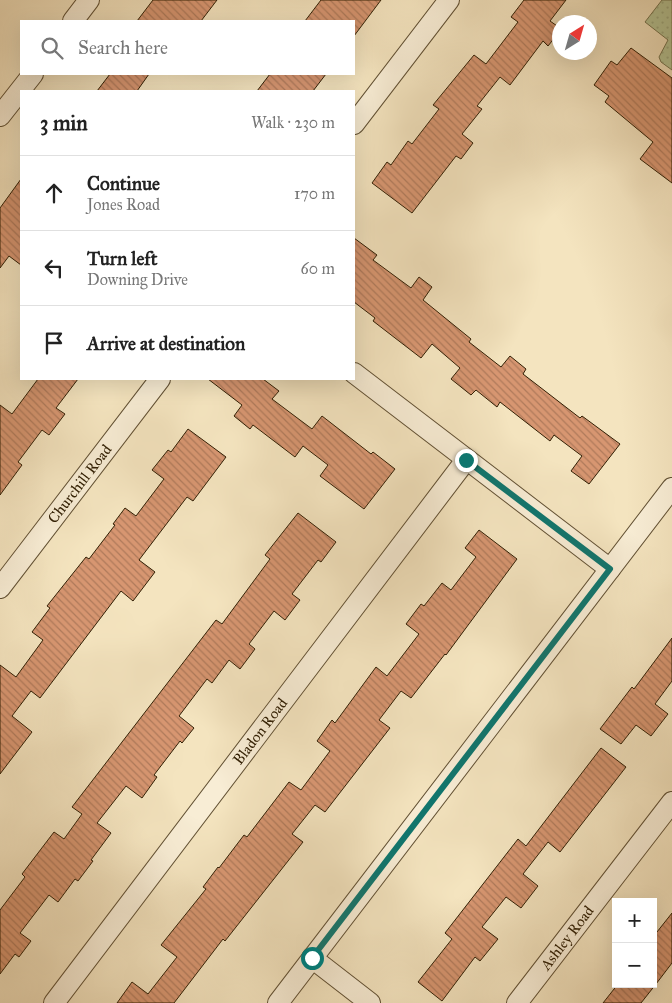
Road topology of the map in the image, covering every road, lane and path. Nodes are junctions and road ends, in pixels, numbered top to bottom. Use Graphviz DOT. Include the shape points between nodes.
graph roads {
  1 [pos="89,0"];
  2 [pos="449,0"];
  3 [pos="74,20"];
  4 [pos="31,75"];
  5 [pos="0,116"];
  6 [pos="355,123"];
  7 [pos="355,374"];
  8 [pos="159,380"];
  9 [pos="466,460"];
  10 [pos="672,488"];
  11 [pos="610,569"];
  12 [pos="0,588"];
  13 [pos="672,802"];
  14 [pos="312,958"];
  15 [pos="54,1003"];
  16 [pos="278,1003"];
  17 [pos="370,1003"];
  18 [pos="517,1003"];
  1 -- 3 [label="street"];
  2 -- 6 [label="street"];
  4 -- 5 [label="street"];
  7 -- 9 [label="street"];
  8 -- 12 [label="street, Churchill Road"];
  9 -- 11 [label="street"];
  9 -- 15 [label="street, Bladon Road"];
  10 -- 11 [label="street"];
  11 -- 14 [label="street"];
  13 -- 18 [label="street, Ashley Road"];
  14 -- 16 [label="street"];
  14 -- 17 [label="street"];
}
